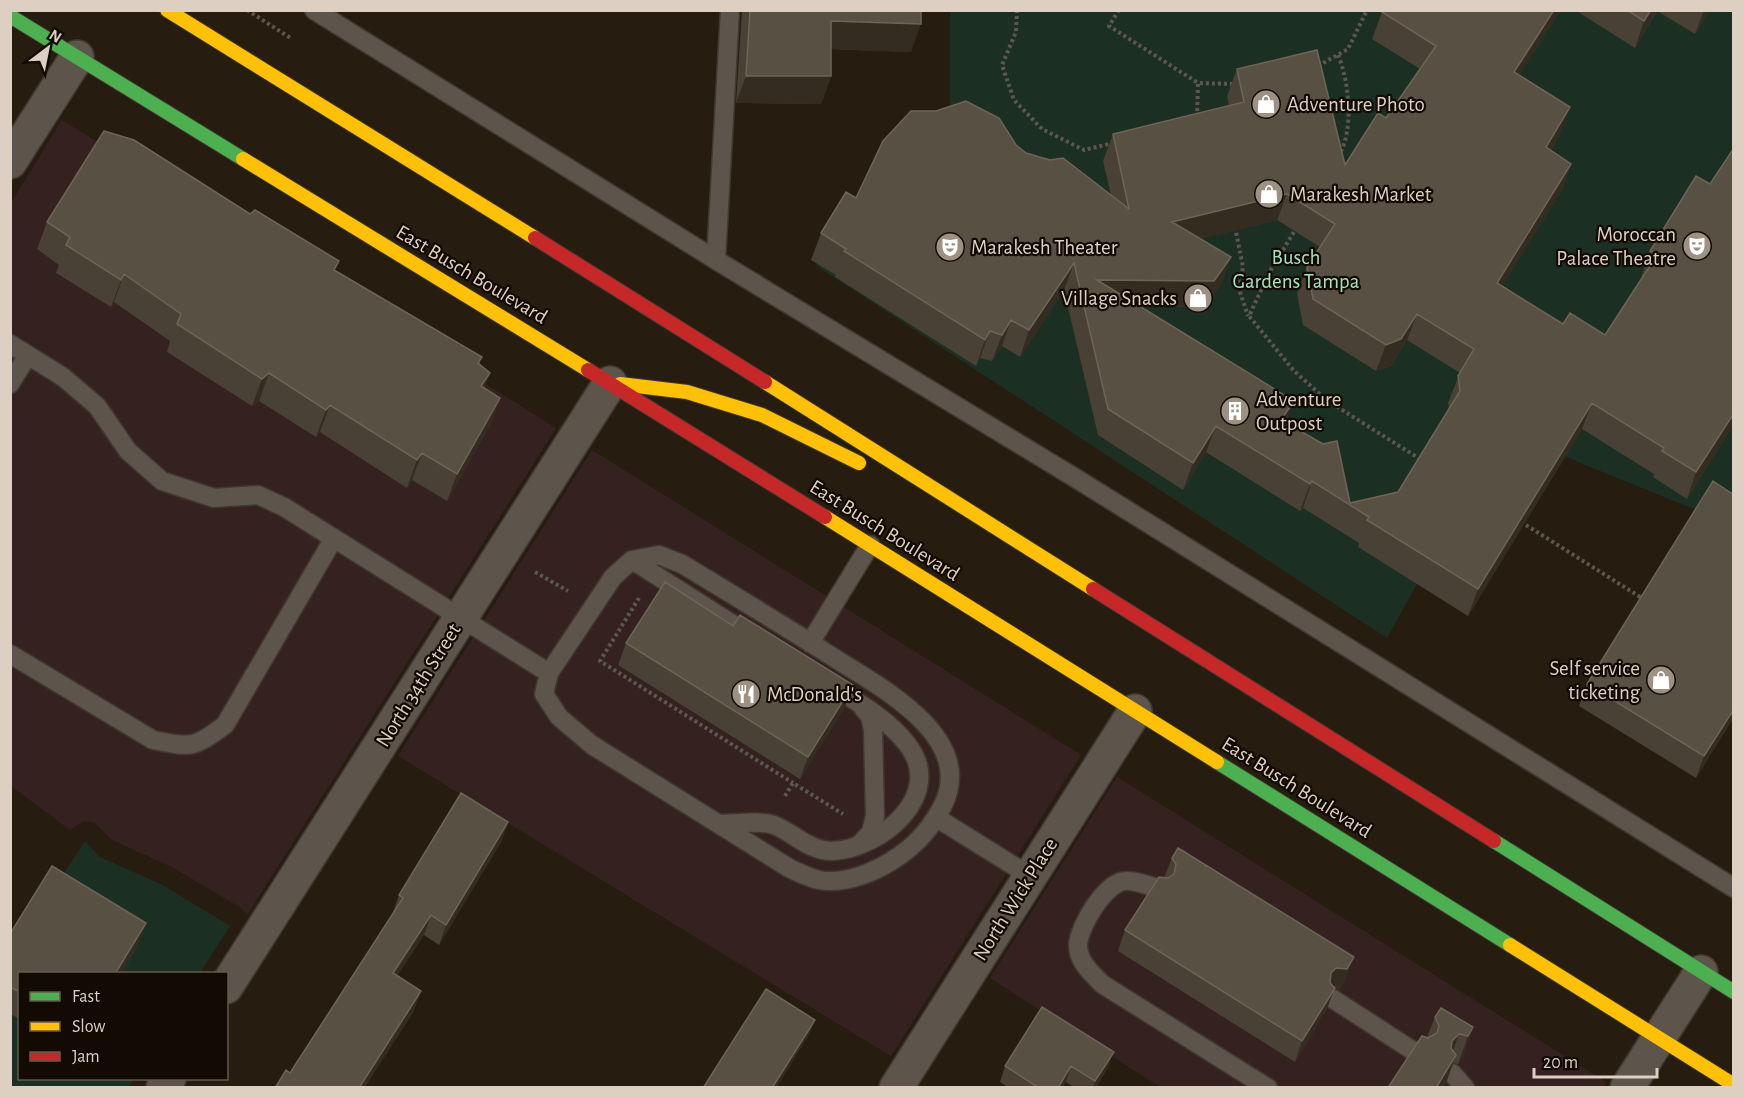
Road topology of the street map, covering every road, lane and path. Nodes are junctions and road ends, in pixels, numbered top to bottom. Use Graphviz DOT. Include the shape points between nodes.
graph roads {
  1 [pos="167,10"];
  2 [pos="315,10"];
  3 [pos="730,10"];
  4 [pos="1017,10"];
  5 [pos="1119,10"];
  6 [pos="1367,10"];
  7 [pos="10,16"];
  8 [pos="1338,55"];
  9 [pos="77,57"];
  10 [pos="1306,70"];
  11 [pos="1198,83"];
  12 [pos="1242,83"];
  13 [pos="1196,122"];
  14 [pos="1124,141"];
  15 [pos="1338,155"];
  16 [pos="10,162"];
  17 [pos="1302,220"];
  18 [pos="1233,221"];
  19 [pos="716,260"];
  20 [pos="1249,316"];
  21 [pos="10,344"];
  22 [pos="28,355"];
  23 [pos="610,382"];
  24 [pos="10,384"];
  25 [pos="1420,459"];
  26 [pos="868,467"];
  27 [pos="890,478"];
  28 [pos="1526,525"];
  29 [pos="334,538"];
  30 [pos="1017,540"];
  31 [pos="870,545"];
  32 [pos="632,560"];
  33 [pos="640,598"];
  34 [pos="1654,606"];
  35 [pos="461,618"];
  36 [pos="810,643"];
  37 [pos="771,648"];
  38 [pos="10,654"];
  39 [pos="549,673"];
  40 [pos="811,673"];
  41 [pos="861,704"];
  42 [pos="1135,711"];
  43 [pos="793,783"];
  44 [pos="937,818"];
  45 [pos="720,824"];
  46 [pos="768,824"];
  47 [pos="865,838"];
  48 [pos="1030,876"];
  49 [pos="1158,888"];
  50 [pos="1734,888"];
  51 [pos="1701,972"];
  52 [pos="228,984"];
  53 [pos="1734,992"];
  54 [pos="1333,999"];
  55 [pos="1659,1038"];
  56 [pos="1418,1054"];
  57 [pos="1452,1073"];
  58 [pos="1734,1085"];
  59 [pos="896,1088"];
  60 [pos="1268,1088"];
  61 [pos="1465,1088"];
  62 [pos="1627,1088"];
  1 -- 30 [label="main road"];
  2 -- 19 [label="lane"];
  3 -- 19 [label="lane"];
  4 -- 14 [label="path" via="1016,32 1002,65 1014,100 1042,129 1084,150"];
  5 -- 11 [label="path" via="1109,26"];
  6 -- 8 [label="path" via="1348,49"];
  7 -- 9 [label="main road, East Busch Boulevard"];
  8 -- 10 [label="path"];
  8 -- 15 [label="path" via="1346,71 1348,107 1343,146"];
  9 -- 16 [label="street"];
  9 -- 23 [label="main road, East Busch Boulevard"];
  11 -- 12 [label="path"];
  11 -- 13 [label="path"];
  17 -- 20 [label="path" via="1270,271"];
  18 -- 20 [label="path" via="1243,267 1239,289"];
  19 -- 50 [label="lane" via="1077,479"];
  20 -- 25 [label="path" via="1294,371 1328,401"];
  21 -- 22 [label="lane"];
  22 -- 24 [label="lane"];
  22 -- 29 [label="lane" via="63,377 97,406 128,451 162,481 214,498 258,495"];
  23 -- 26 [label="main road" via="687,392 762,416"];
  23 -- 31 [label="main road, East Busch Boulevard"];
  23 -- 35 [label="street, North 34th Street"];
  27 -- 30 [label="main road"];
  28 -- 34 [label="path"];
  29 -- 35 [label="lane"];
  29 -- 38 [label="lane" via="225,725 198,745 153,740"];
  30 -- 51 [label="main road"];
  31 -- 36 [label="lane"];
  31 -- 42 [label="main road, East Busch Boulevard"];
  32 -- 36 [label="lane" via="659,555 682,564"];
  32 -- 37 [label="lane"];
  32 -- 39 [label="lane" via="613,577"];
  33 -- 43 [label="path" via="600,661"];
  35 -- 39 [label="lane"];
  35 -- 52 [label="street, North 34th Street"];
  36 -- 44 [label="lane" via="908,706 926,724 942,747 951,771 948,796"];
  39 -- 45 [label="lane" via="544,694 559,717 592,745"];
  40 -- 41 [label="lane"];
  41 -- 47 [label="lane" via="870,716 873,730 875,816"];
  41 -- 47 [label="lane" via="909,745 917,766 918,785 899,821 883,834"];
  42 -- 48 [label="street, North Wick Place"];
  42 -- 55 [label="main road, East Busch Boulevard"];
  43 -- 46 [label="path"];
  43 -- 47 [label="path"];
  44 -- 45 [label="lane" via="912,847 886,865 852,878 819,880 789,868"];
  44 -- 48 [label="lane"];
  45 -- 46 [label="lane"];
  46 -- 47 [label="lane" via="829,851"];
  48 -- 59 [label="street, North Wick Place"];
  49 -- 60 [label="lane" via="1125,880 1106,890 1083,927 1078,945 1082,963 1102,984"];
  51 -- 53 [label="main road"];
  51 -- 55 [label="street"];
  54 -- 56 [label="lane"];
  55 -- 58 [label="main road, East Busch Boulevard"];
  55 -- 62 [label="street"];
  57 -- 61 [label="lane"];
}
